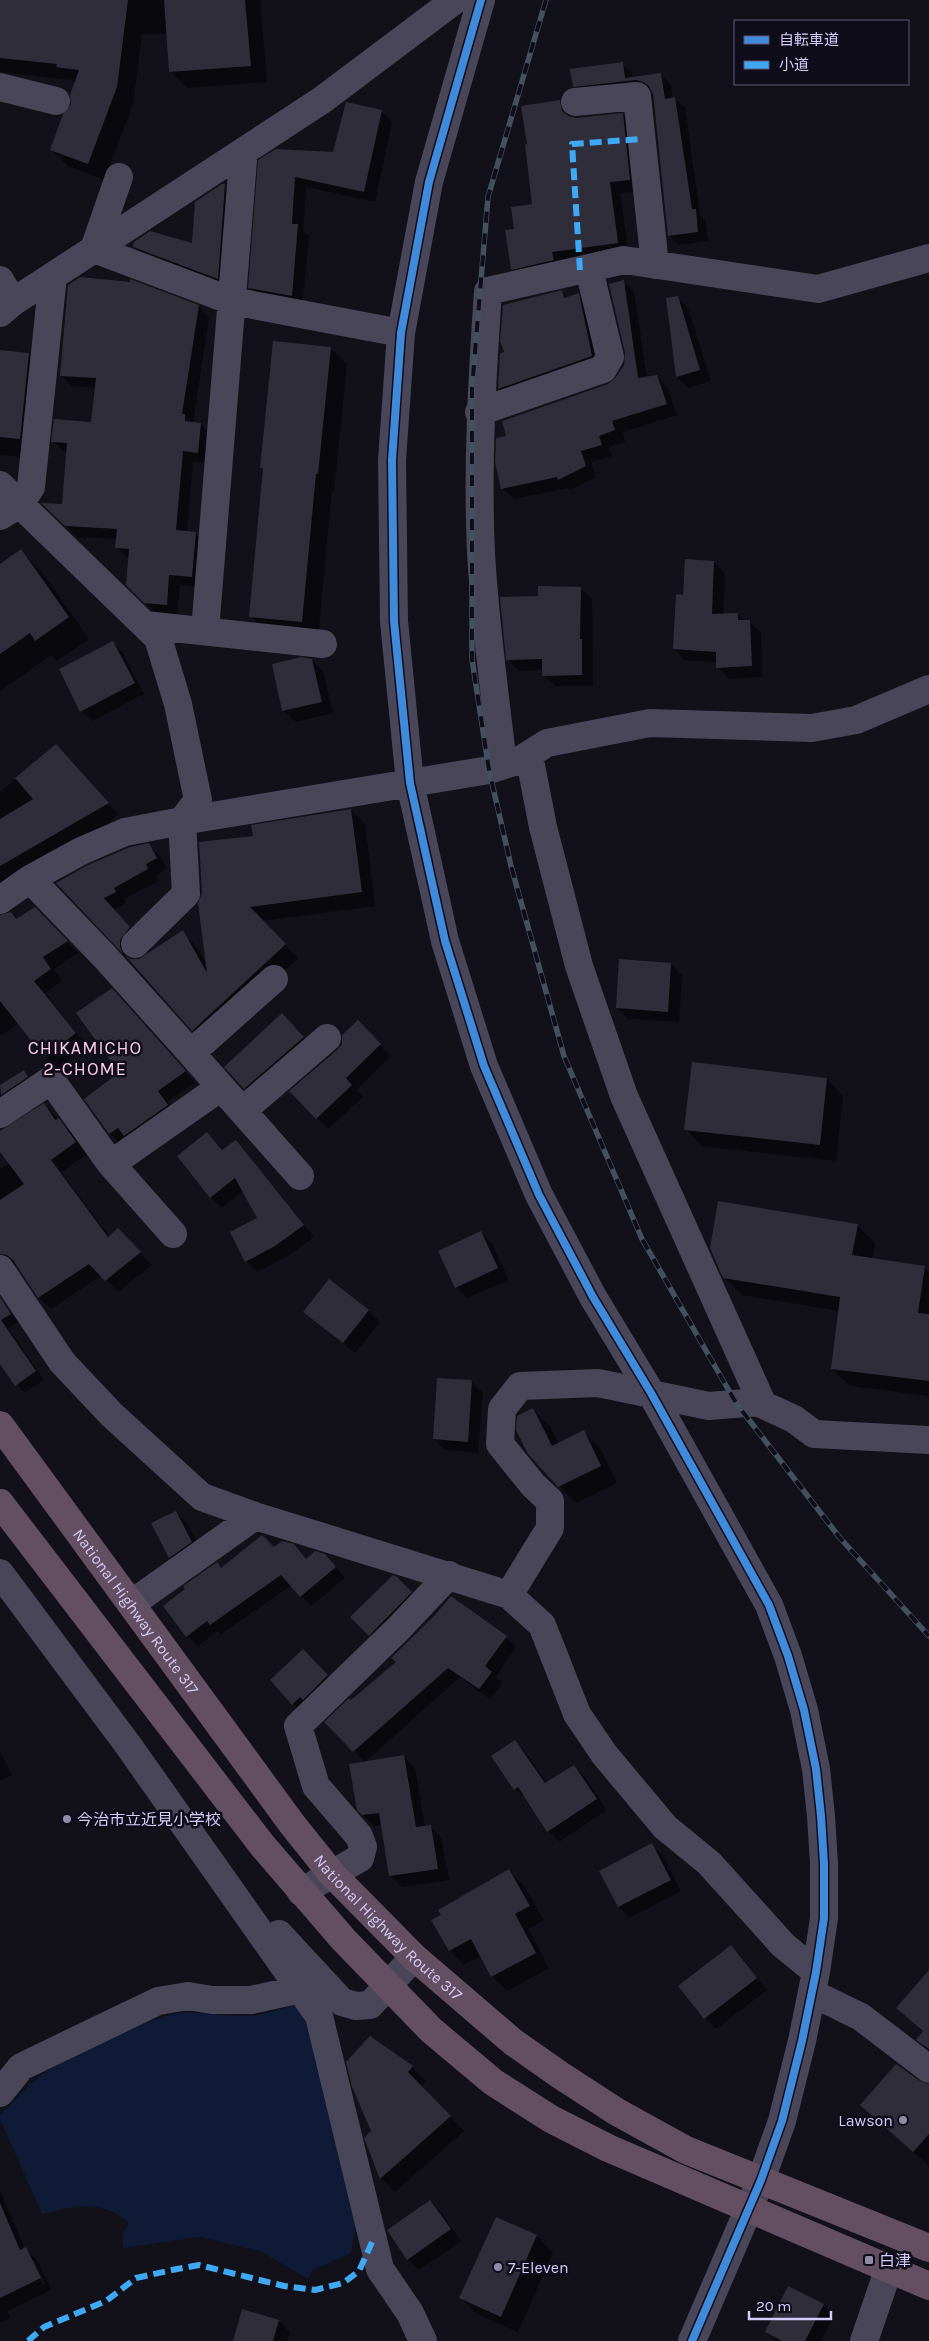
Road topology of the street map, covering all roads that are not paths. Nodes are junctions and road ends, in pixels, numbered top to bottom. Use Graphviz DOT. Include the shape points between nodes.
graph roads {
  1 [pos="456,0"];
  2 [pos="481,0"];
  3 [pos="0,87"];
  4 [pos="56,101"];
  5 [pos="575,102"];
  6 [pos="244,161"];
  7 [pos="118,177"];
  8 [pos="94,249"];
  9 [pos="929,258"];
  10 [pos="655,265"];
  11 [pos="588,269"];
  12 [pos="53,276"];
  13 [pos="4,298"];
  14 [pos="232,302"];
  15 [pos="401,333"];
  16 [pos="479,412"];
  17 [pos="0,485"];
  18 [pos="10,510"];
  19 [pos="146,625"];
  20 [pos="205,631"];
  21 [pos="323,644"];
  22 [pos="929,689"];
  23 [pos="528,755"];
  24 [pos="503,765"];
  25 [pos="410,783"];
  26 [pos="182,820"];
  27 [pos="30,878"];
  28 [pos="0,900"];
  29 [pos="136,944"];
  30 [pos="274,979"];
  31 [pos="327,1038"];
  32 [pos="191,1053"];
  33 [pos="221,1087"];
  34 [pos="242,1112"];
  35 [pos="0,1114"];
  36 [pos="111,1164"];
  37 [pos="300,1176"];
  38 [pos="173,1234"];
  39 [pos="0,1269"];
  40 [pos="652,1393"];
  41 [pos="763,1405"];
  42 [pos="0,1425"];
  43 [pos="929,1440"];
  44 [pos="0,1503"];
  45 [pos="256,1516"];
  46 [pos="0,1574"];
  47 [pos="449,1575"];
  48 [pos="509,1595"];
  49 [pos="131,1604"];
  50 [pos="220,1874"];
  51 [pos="332,1874"];
  52 [pos="301,1892"];
  53 [pos="414,1957"];
  54 [pos="814,1982"];
  55 [pos="386,1985"];
  56 [pos="301,1989"];
  57 [pos="929,2069"];
  58 [pos="0,2092"];
  59 [pos="761,2180"];
  60 [pos="747,2209"];
  61 [pos="929,2248"];
  62 [pos="889,2268"];
  63 [pos="929,2286"];
  64 [pos="423,2341"];
  65 [pos="692,2341"];
  66 [pos="864,2341"];
  1 -- 8 [label="street" via="322,100"];
  2 -- 15 [label="street" via="429,182"];
  3 -- 4 [label="street"];
  5 -- 10 [label="street" via="637,96"];
  6 -- 14 [label="street"];
  7 -- 8 [label="street"];
  8 -- 12 [label="street"];
  8 -- 14 [label="street"];
  9 -- 10 [label="street" via="818,289"];
  10 -- 11 [label="street" via="624,260"];
  11 -- 16 [label="street" via="488,291"];
  11 -- 16 [label="street" via="610,357 603,369"];
  12 -- 13 [label="street"];
  12 -- 18 [label="street" via="31,487"];
  14 -- 15 [label="street"];
  14 -- 20 [label="street"];
  15 -- 25 [label="street" via="392,460 394,621"];
  16 -- 24 [label="street" via="482,554"];
  17 -- 18 [label="street"];
  18 -- 19 [label="street"];
  19 -- 20 [label="street"];
  19 -- 26 [label="street" via="158,638 178,704 198,800"];
  20 -- 21 [label="street"];
  22 -- 23 [label="street" via="856,720 812,728 650,723 547,743"];
  23 -- 24 [label="street"];
  23 -- 41 [label="street" via="579,966 624,1096"];
  24 -- 25 [label="street"];
  25 -- 26 [label="street"];
  25 -- 40 [label="street" via="445,941 484,1066 540,1195 593,1297"];
  26 -- 27 [label="street" via="125,832"];
  26 -- 29 [label="street" via="186,894"];
  27 -- 28 [label="street"];
  27 -- 32 [label="street"];
  30 -- 32 [label="street"];
  31 -- 34 [label="street"];
  32 -- 33 [label="street"];
  33 -- 34 [label="street"];
  33 -- 36 [label="street"];
  34 -- 37 [label="street"];
  35 -- 36 [label="street" via="50,1080"];
  36 -- 38 [label="street"];
  39 -- 45 [label="street" via="62,1362 112,1415 202,1497"];
  40 -- 41 [label="street" via="709,1406 757,1402"];
  40 -- 48 [label="street" via="598,1383 520,1386 502,1409 500,1444 550,1501 550,1528"];
  40 -- 54 [label="street" via="769,1605 804,1710 816,1769 824,1864 824,1918"];
  41 -- 43 [label="street" via="794,1419 814,1434"];
  42 -- 49 [label="highway, National Highway Route 317"];
  44 -- 52 [label="highway"];
  45 -- 47 [label="street"];
  45 -- 49 [label="street"];
  46 -- 50 [label="street"];
  47 -- 48 [label="street"];
  47 -- 51 [label="street" via="298,1726 316,1786 359,1836 363,1847 360,1858"];
  48 -- 54 [label="street" via="542,1625 577,1714 604,1754 665,1827 709,1863"];
  49 -- 51 [label="highway, National Highway Route 317"];
  50 -- 55 [label="street" via="342,2002 370,2005"];
  50 -- 56 [label="street"];
  51 -- 52 [label="street"];
  51 -- 53 [label="highway, National Highway Route 317"];
  52 -- 55 [label="highway"];
  53 -- 55 [label="street"];
  53 -- 59 [label="highway, National Highway Route 317" via="513,2042 617,2112 686,2150"];
  54 -- 57 [label="street"];
  54 -- 59 [label="street" via="782,2121"];
  55 -- 60 [label="highway" via="431,2030 493,2082 551,2119 608,2148"];
  56 -- 58 [label="street" via="251,2000 188,1996 158,2001 21,2067"];
  56 -- 64 [label="street" via="319,2016 380,2269 410,2313"];
  59 -- 60 [label="street"];
  59 -- 61 [label="highway, National Highway Route 317"];
  60 -- 62 [label="highway"];
  60 -- 65 [label="street"];
  62 -- 63 [label="highway"];
  62 -- 66 [label="street"];
}
